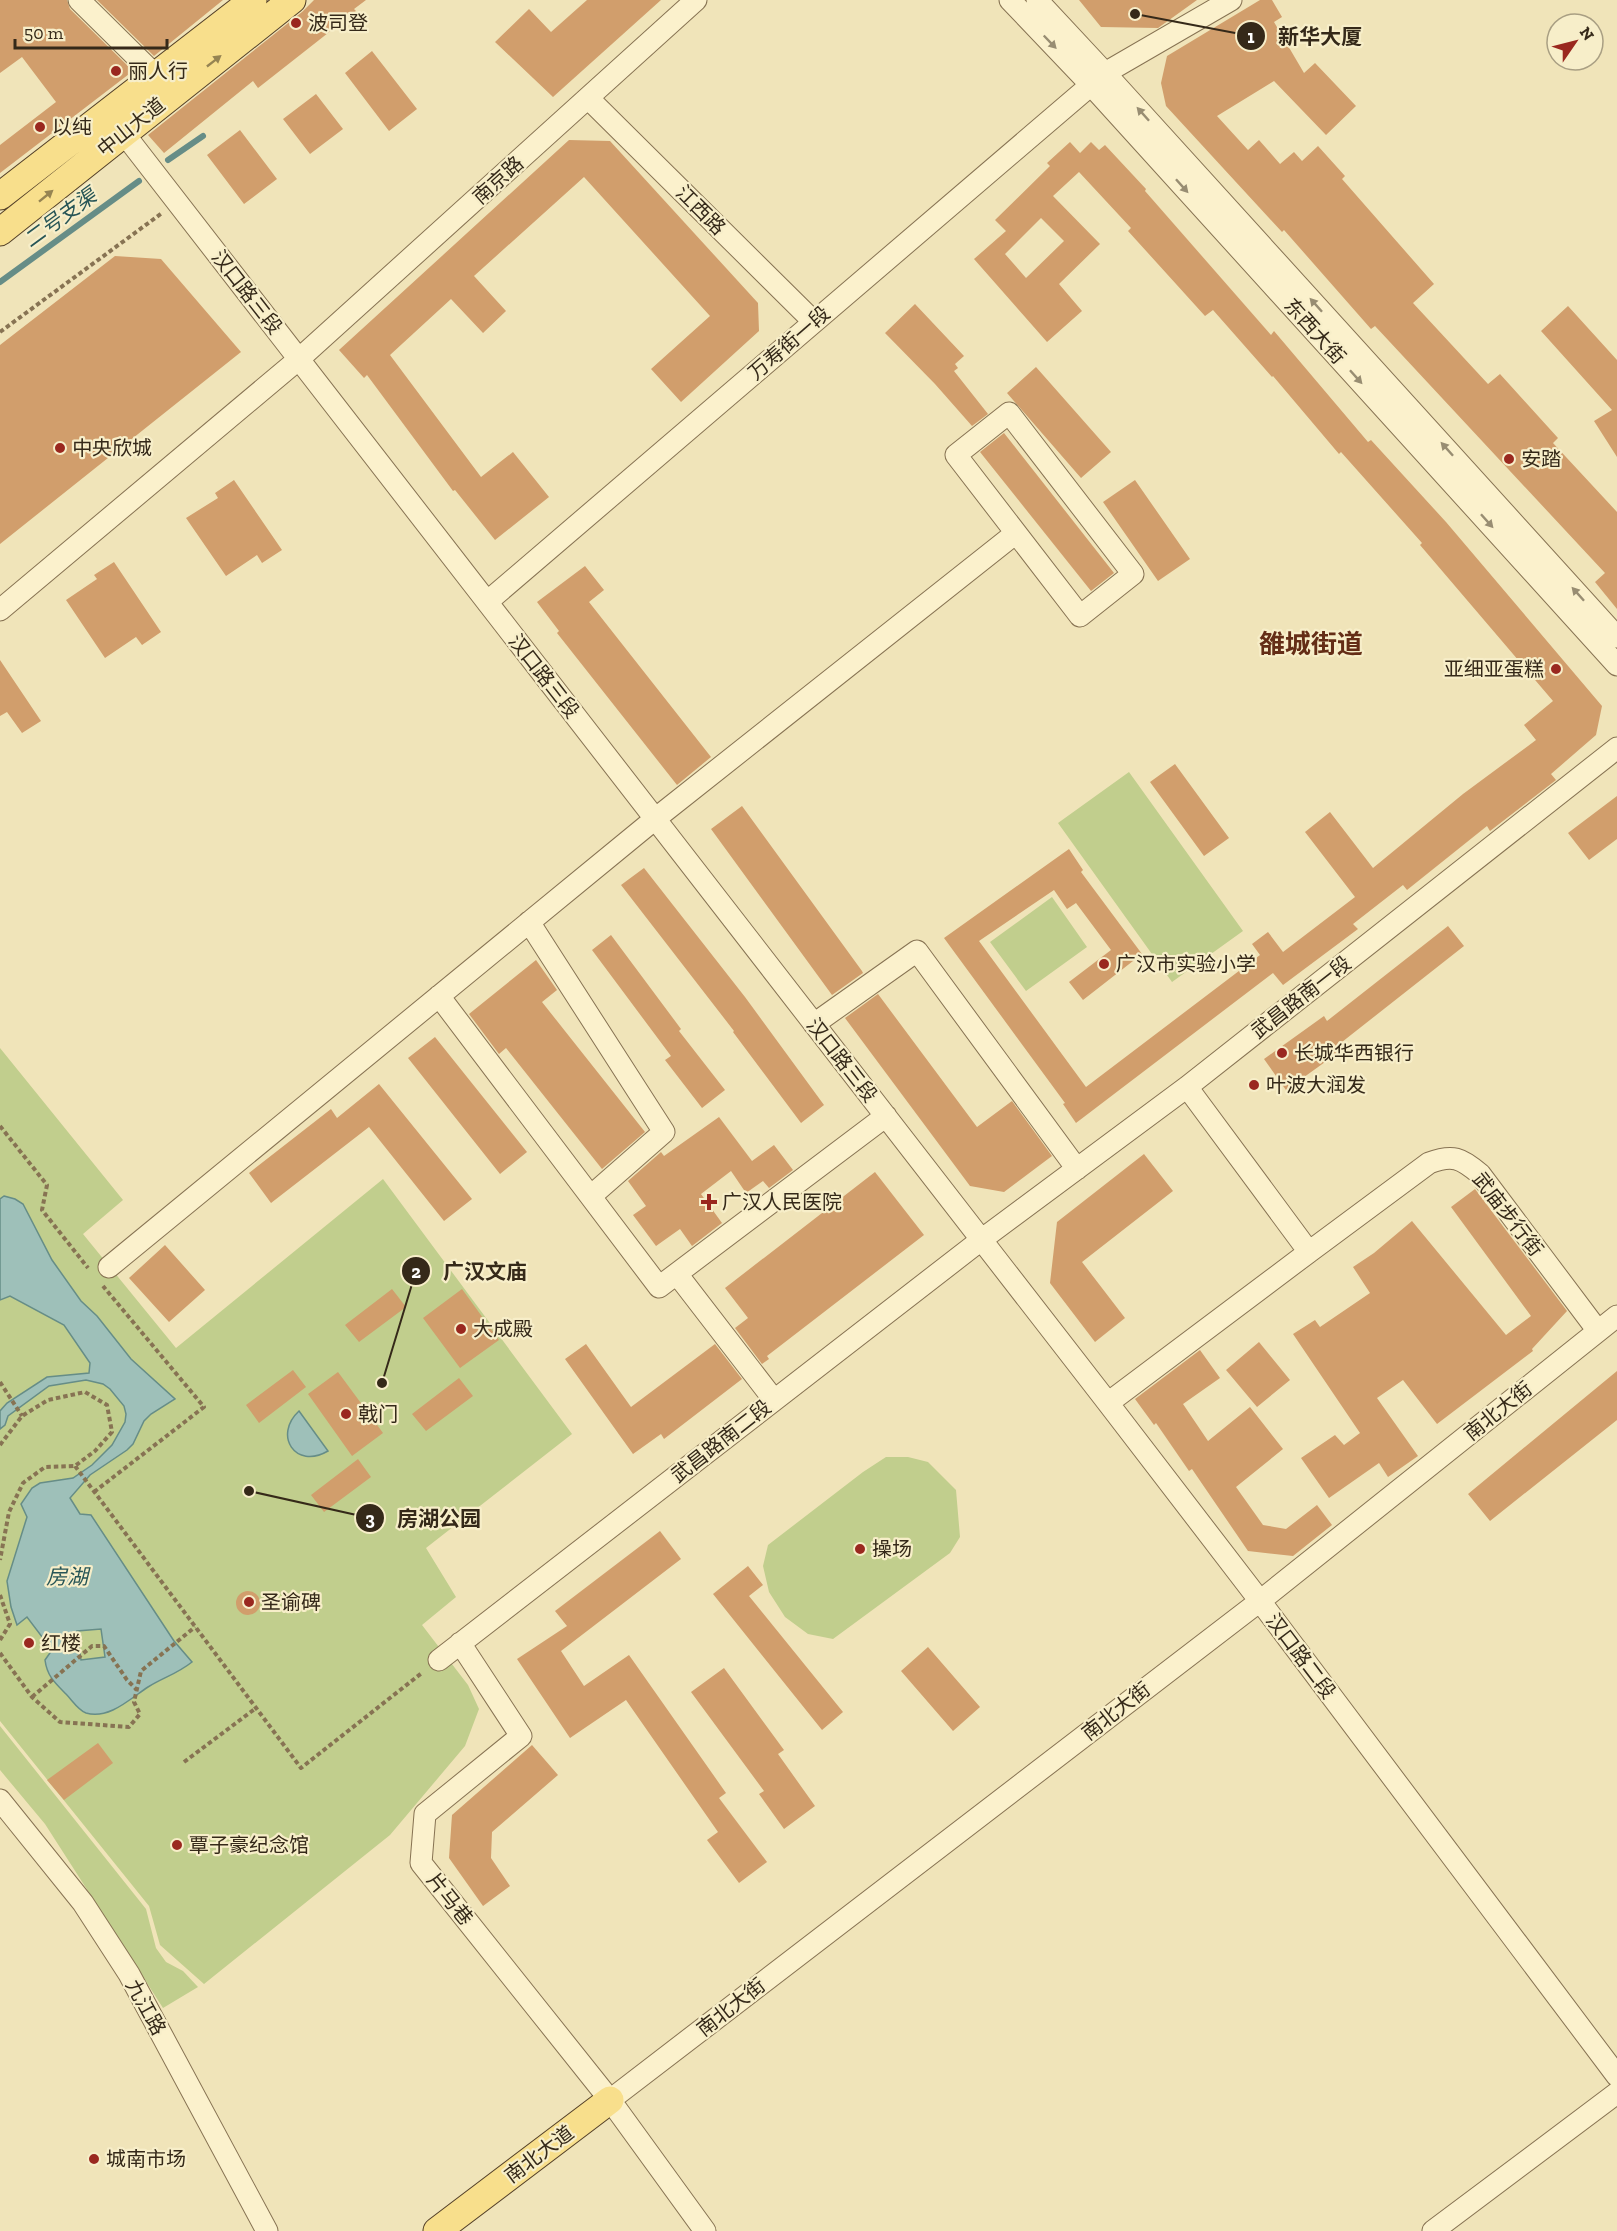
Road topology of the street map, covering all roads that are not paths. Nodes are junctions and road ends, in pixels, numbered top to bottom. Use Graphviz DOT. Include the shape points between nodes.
graph roads {
  1 [pos="79,0"];
  2 [pos="253,0"];
  3 [pos="292,0"];
  4 [pos="696,0"];
  5 [pos="1010,0"];
  6 [pos="1037,0"];
  7 [pos="1231,0"];
  8 [pos="155,75"];
  9 [pos="1098,79"];
  10 [pos="588,98"];
  11 [pos="106,113"];
  12 [pos="124,133"];
  13 [pos="0,196"];
  14 [pos="0,232"];
  15 [pos="814,322"];
  16 [pos="299,359"];
  17 [pos="1016,533"];
  18 [pos="487,602"];
  19 [pos="0,610"];
  20 [pos="1617,637"];
  21 [pos="1617,665"];
  22 [pos="1617,748"];
  23 [pos="655,819"];
  24 [pos="529,922"];
  25 [pos="439,996"];
  26 [pos="814,1024"];
  27 [pos="1187,1087"];
  28 [pos="885,1116"];
  29 [pos="1077,1169"];
  30 [pos="591,1196"];
  31 [pos="981,1240"];
  32 [pos="1308,1252"];
  33 [pos="98,1271"];
  34 [pos="677,1274"];
  35 [pos="1617,1316"];
  36 [pos="1598,1331"];
  37 [pos="774,1400"];
  38 [pos="1107,1403"];
  39 [pos="1260,1601"];
  40 [pos="460,1643"];
  41 [pos="439,1660"];
  42 [pos="0,1800"];
  43 [pos="1617,2076"];
  44 [pos="1617,2093"];
  45 [pos="610,2100"];
  46 [pos="463,2219"];
  47 [pos="267,2231"];
  48 [pos="437,2231"];
  49 [pos="705,2231"];
  50 [pos="1433,2231"];
  1 -- 8 [label="street"];
  2 -- 8 [label="main road, 中山大道"];
  12 -- 3 [label="main road, 中山大道, one-way"];
  4 -- 10 [label="street, 南京路"];
  5 -- 9 [label="street, 东西大街, one-way"];
  6 -- 9 [label="street, 东西大街"];
  7 -- 9 [label="street, 万寿街一段"];
  8 -- 11 [label="main road, 中山大道"];
  9 -- 15 [label="street, 万寿街一段"];
  20 -- 9 [label="street, 东西大街, one-way"];
  9 -- 21 [label="street, 东西大街, one-way"];
  10 -- 15 [label="street, 江西路"];
  10 -- 16 [label="street, 南京路"];
  11 -- 12 [label="street, 汉口路三段"];
  11 -- 13 [label="main road, 中山大道"];
  14 -- 12 [label="main road, 中山大道, one-way"];
  12 -- 16 [label="street, 汉口路三段"];
  15 -- 18 [label="street, 万寿街一段"];
  16 -- 18 [label="street, 汉口路三段"];
  16 -- 19 [label="street, 南京路"];
  17 -- 17 [label="street" via="956,455 1009,413 1133,574 1080,616"];
  17 -- 23 [label="street"];
  18 -- 23 [label="street, 汉口路三段"];
  22 -- 27 [label="street, 武昌路南一段"];
  23 -- 24 [label="street"];
  23 -- 26 [label="street, 汉口路三段"];
  24 -- 25 [label="street"];
  24 -- 30 [label="street" via="664,1132"];
  25 -- 30 [label="street"];
  25 -- 33 [label="street"];
  26 -- 28 [label="street, 汉口路三段"];
  26 -- 29 [label="street" via="917,951"];
  27 -- 29 [label="street, 武昌路南一段"];
  27 -- 32 [label="street"];
  28 -- 31 [label="street, 汉口路三段"];
  28 -- 34 [label="street"];
  29 -- 31 [label="street, 武昌路南一段"];
  30 -- 34 [label="street" via="659,1287"];
  31 -- 37 [label="street, 武昌路南二段"];
  31 -- 38 [label="street, 汉口路二段"];
  32 -- 36 [label="street, 武庙步行街" via="1429,1163 1445,1157 1464,1161 1480,1174"];
  32 -- 38 [label="street, 武庙步行街"];
  34 -- 37 [label="street"];
  35 -- 36 [label="street, 南北大街"];
  36 -- 39 [label="street, 南北大街"];
  37 -- 40 [label="street, 武昌路南二段"];
  38 -- 39 [label="street, 汉口路二段"];
  39 -- 43 [label="street, 汉口路二段"];
  39 -- 45 [label="street, 南北大街"];
  40 -- 41 [label="street, 武昌路南二段"];
  40 -- 45 [label="street, 片马巷" via="521,1736 425,1814 421,1863"];
  42 -- 47 [label="street, 九江路" via="83,1903 129,1974"];
  44 -- 50 [label="street"];
  45 -- 46 [label="main road, 南北大道"];
  45 -- 49 [label="street"];
  46 -- 48 [label="main road, 南北大道"];
}
